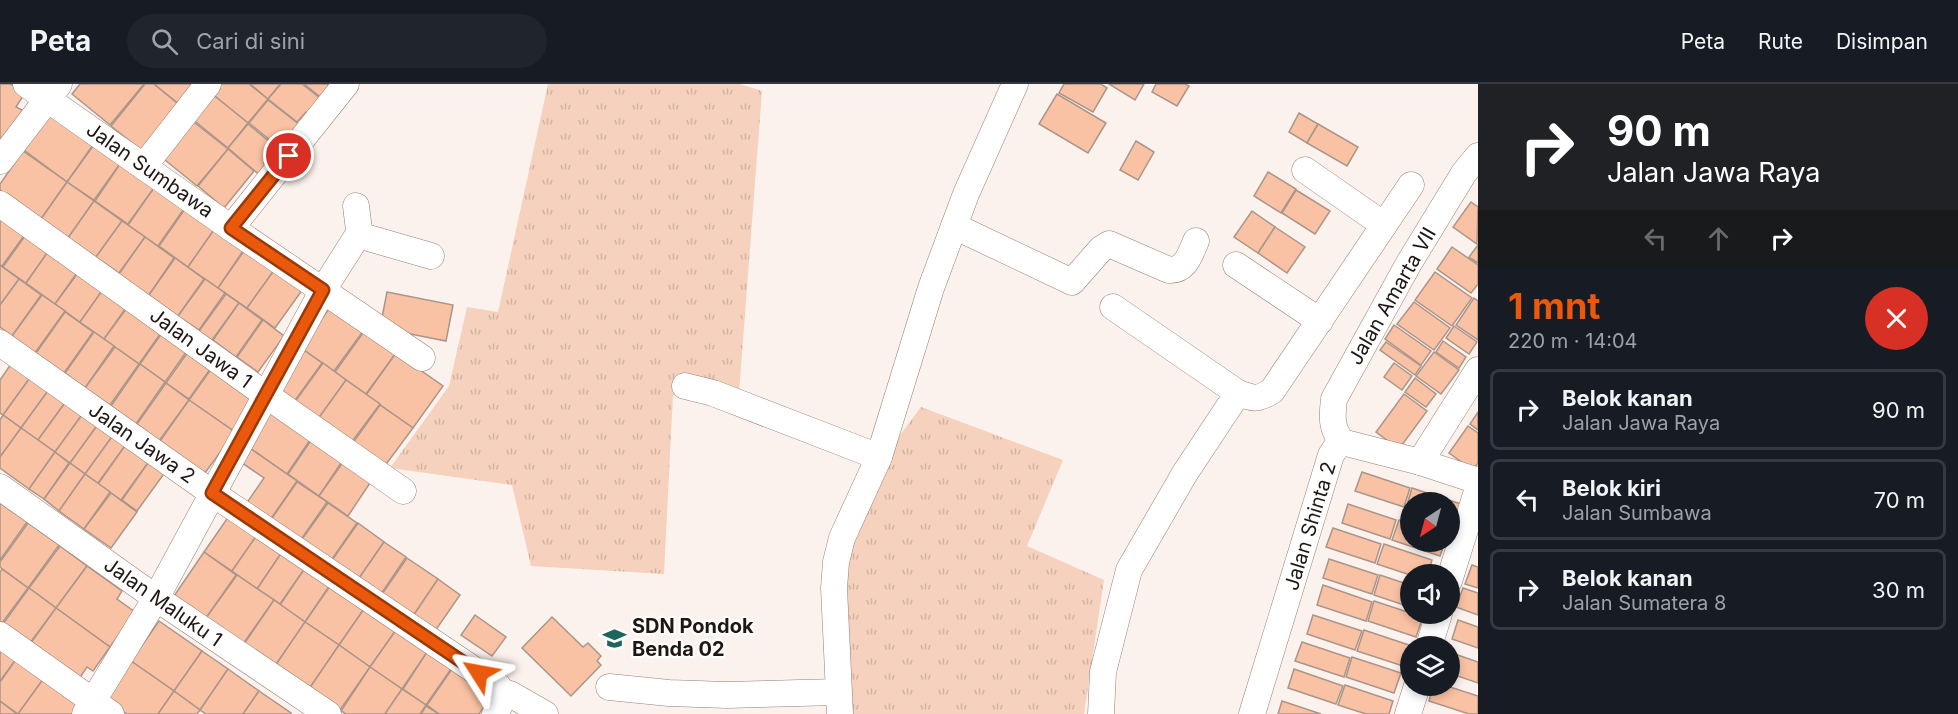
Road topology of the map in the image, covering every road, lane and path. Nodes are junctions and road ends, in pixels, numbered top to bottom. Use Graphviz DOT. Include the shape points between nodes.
graph roads {
  1 [pos="26,84"];
  2 [pos="208,84"];
  3 [pos="346,84"];
  4 [pos="1015,84"];
  5 [pos="53,91"];
  6 [pos="1478,156"];
  7 [pos="0,161"];
  8 [pos="144,166"];
  9 [pos="1305,170"];
  10 [pos="1411,185"];
  11 [pos="0,204"];
  12 [pos="356,206"];
  13 [pos="1384,225"];
  14 [pos="954,226"];
  15 [pos="231,228"];
  16 [pos="358,235"];
  17 [pos="1196,241"];
  18 [pos="431,256"];
  19 [pos="1236,265"];
  20 [pos="323,290"];
  21 [pos="1113,307"];
  22 [pos="1320,321"];
  23 [pos="0,343"];
  24 [pos="422,358"];
  25 [pos="1478,370"];
  26 [pos="685,386"];
  27 [pos="1238,393"];
  28 [pos="266,395"];
  29 [pos="1342,442"];
  30 [pos="879,458"];
  31 [pos="1420,462"];
  32 [pos="1478,481"];
  33 [pos="0,487"];
  34 [pos="1478,488"];
  35 [pos="403,491"];
  36 [pos="212,493"];
  37 [pos="1455,564"];
  38 [pos="156,598"];
  39 [pos="0,635"];
  40 [pos="609,687"];
  41 [pos="1414,696"];
  42 [pos="498,703"];
  43 [pos="839,703"];
  44 [pos="96,710"];
  45 [pos="328,714"];
  46 [pos="545,714"];
  47 [pos="1101,714"];
  48 [pos="1252,714"];
  49 [pos="1408,714"];
  1 -- 5 [label="street, Jalan Sumbawa"];
  2 -- 8 [label="street"];
  3 -- 15 [label="street"];
  4 -- 14 [label="street"];
  5 -- 7 [label="street"];
  5 -- 8 [label="street, Jalan Sumbawa"];
  6 -- 29 [label="street, Jalan Amarta VII" via="1409,262 1334,399 1332,421"];
  8 -- 15 [label="street, Jalan Sumbawa"];
  9 -- 13 [label="street"];
  10 -- 13 [label="street"];
  11 -- 28 [label="street, Jalan Jawa 1"];
  12 -- 16 [label="street"];
  13 -- 22 [label="street"];
  14 -- 17 [label="street" via="1072,282 1109,244 1176,270 1183,267"];
  14 -- 30 [label="street"];
  15 -- 20 [label="street, Jalan Sumbawa"];
  16 -- 18 [label="street"];
  16 -- 20 [label="street"];
  19 -- 22 [label="street"];
  20 -- 24 [label="street, Jalan Sumbawa"];
  20 -- 28 [label="street"];
  21 -- 27 [label="street"];
  22 -- 27 [label="street" via="1272,391 1253,399"];
  23 -- 36 [label="street, Jalan Jawa 2"];
  25 -- 31 [label="street"];
  26 -- 30 [label="street" via="714,393"];
  27 -- 47 [label="street" via="1185,473 1129,570 1103,672"];
  28 -- 35 [label="street, Jalan Jawa 1"];
  28 -- 36 [label="street"];
  29 -- 31 [label="street, Jalan Shinta 2"];
  29 -- 48 [label="street, Jalan Shinta 2" via="1331,455"];
  30 -- 43 [label="street" via="842,538 836,562"];
  31 -- 32 [label="street, Jalan Shinta 2"];
  33 -- 38 [label="street, Jalan Maluku 1"];
  34 -- 37 [label="street"];
  36 -- 38 [label="street"];
  36 -- 42 [label="street, Jalan Jawa 2" via="498,686"];
  38 -- 44 [label="street"];
  38 -- 45 [label="street, Jalan Maluku 1"];
  39 -- 44 [label="street"];
  40 -- 43 [label="street"];
  41 -- 49 [label="street"];
  42 -- 46 [label="street, Jalan Jawa 2" via="510,694"];
}
